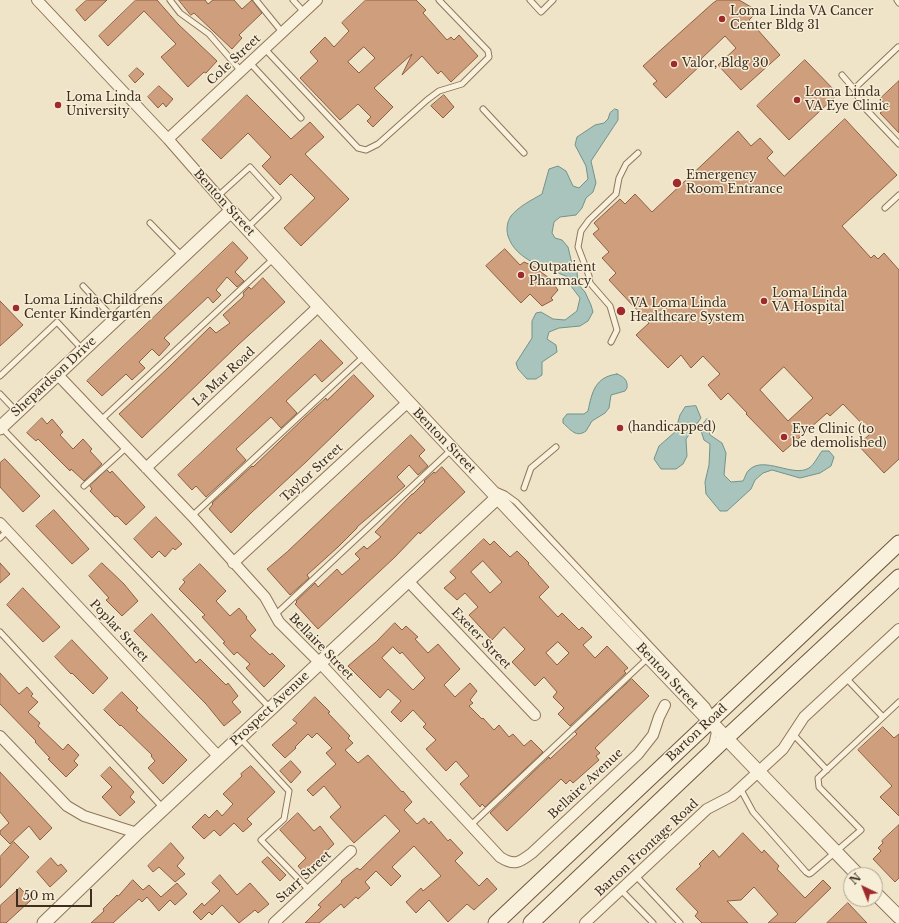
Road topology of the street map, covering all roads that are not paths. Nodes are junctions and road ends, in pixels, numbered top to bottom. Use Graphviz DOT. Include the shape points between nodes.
graph roads {
  1 [pos="37,0"];
  2 [pos="170,0"];
  3 [pos="256,0"];
  4 [pos="293,0"];
  5 [pos="317,0"];
  6 [pos="439,0"];
  7 [pos="530,0"];
  8 [pos="553,0"];
  9 [pos="897,0"];
  10 [pos="899,2"];
  11 [pos="304,12"];
  12 [pos="282,32"];
  13 [pos="898,47"];
  14 [pos="265,49"];
  15 [pos="250,63"];
  16 [pos="241,71"];
  17 [pos="842,75"];
  18 [pos="854,89"];
  19 [pos="484,109"];
  20 [pos="301,118"];
  21 [pos="168,139"];
  22 [pos="899,144"];
  23 [pos="638,152"];
  24 [pos="524,153"];
  25 [pos="899,195"];
  26 [pos="218,196"];
  27 [pos="885,208"];
  28 [pos="231,211"];
  29 [pos="150,223"];
  30 [pos="247,228"];
  31 [pos="182,256"];
  32 [pos="275,258"];
  33 [pos="83,286"];
  34 [pos="319,306"];
  35 [pos="115,320"];
  36 [pos="611,342"];
  37 [pos="83,350"];
  38 [pos="364,355"];
  39 [pos="57,374"];
  40 [pos="0,376"];
  41 [pos="0,394"];
  42 [pos="408,402"];
  43 [pos="17,412"];
  44 [pos="101,420"];
  45 [pos="1,428"];
  46 [pos="127,447"];
  47 [pos="556,447"];
  48 [pos="452,449"];
  49 [pos="146,468"];
  50 [pos="84,486"];
  51 [pos="524,488"];
  52 [pos="494,493"];
  53 [pos="192,516"];
  54 [pos="0,523"];
  55 [pos="4,534"];
  56 [pos="899,543"];
  57 [pos="233,562"];
  58 [pos="899,577"];
  59 [pos="409,582"];
  60 [pos="275,615"];
  61 [pos="899,629"];
  62 [pos="0,632"];
  63 [pos="649,656"];
  64 [pos="320,663"];
  65 [pos="846,678"];
  66 [pos="899,702"];
  67 [pos="665,705"];
  68 [pos="271,708"];
  69 [pos="535,715"];
  70 [pos="883,717"];
  71 [pos="713,721"];
  72 [pos="793,734"];
  73 [pos="0,736"];
  74 [pos="240,737"];
  75 [pos="726,738"];
  76 [pos="219,757"];
  77 [pos="827,770"];
  78 [pos="758,772"];
  79 [pos="671,782"];
  80 [pos="740,788"];
  81 [pos="646,806"];
  82 [pos="164,808"];
  83 [pos="637,823"];
  84 [pos="471,825"];
  85 [pos="137,834"];
  86 [pos="351,851"];
  87 [pos="836,852"];
  88 [pos="507,862"];
  89 [pos="850,867"];
  90 [pos="636,876"];
  91 [pos="309,890"];
  92 [pos="621,890"];
  93 [pos="883,901"];
  94 [pos="899,918"];
  95 [pos="44,923"];
  96 [pos="274,923"];
  97 [pos="496,923"];
  98 [pos="531,923"];
  99 [pos="585,923"];
  100 [pos="653,923"];
  101 [pos="680,923"];
  1 -- 21 [label="street, Benton Street"];
  2 -- 16 [label="lane" via="180,13 209,34"];
  3 -- 12 [label="lane"];
  4 -- 11 [label="lane"];
  5 -- 11 [label="street, Cole Street"];
  6 -- 14 [label="lane" via="488,51 489,57 462,84 439,91 378,144 366,150 358,148"];
  7 -- 8 [label="lane" via="541,12"];
  9 -- 10 [label="lane"];
  11 -- 12 [label="street, Cole Street"];
  12 -- 14 [label="street, Cole Street"];
  13 -- 18 [label="lane"];
  14 -- 15 [label="street, Cole Street"];
  15 -- 16 [label="street, Cole Street"];
  15 -- 20 [label="lane"];
  16 -- 21 [label="street, Cole Street"];
  17 -- 18 [label="lane"];
  18 -- 22 [label="lane" via="862,105"];
  19 -- 24 [label="lane"];
  21 -- 26 [label="street, Benton Street"];
  23 -- 36 [label="lane" via="626,164 619,178 616,194 581,231 578,247 590,276 590,283 610,306 617,330"];
  25 -- 27 [label="lane"];
  26 -- 28 [label="street, Benton Street"];
  26 -- 30 [label="lane" via="250,167 278,198"];
  28 -- 30 [label="street, Benton Street"];
  28 -- 31 [label="street, Shepardson Drive"];
  29 -- 31 [label="lane"];
  30 -- 32 [label="street, Benton Street"];
  31 -- 35 [label="street, Shepardson Drive"];
  32 -- 34 [label="street, Benton Street"];
  32 -- 44 [label="lane"];
  33 -- 35 [label="lane"];
  34 -- 38 [label="street, Benton Street"];
  34 -- 49 [label="street, La Mar Road"];
  35 -- 37 [label="street, Shepardson Drive"];
  37 -- 39 [label="street, Shepardson Drive"];
  37 -- 40 [label="lane" via="57,322"];
  38 -- 42 [label="street, Benton Street"];
  38 -- 53 [label="lane"];
  39 -- 43 [label="street, Shepardson Drive"];
  39 -- 44 [label="street, Bellaire Street"];
  41 -- 43 [label="lane"];
  42 -- 48 [label="street, Benton Street"];
  42 -- 57 [label="street, Taylor Street"];
  43 -- 45 [label="street, Shepardson Drive"];
  44 -- 46 [label="street, Bellaire Street"];
  45 -- 68 [label="lane"];
  46 -- 49 [label="street, Bellaire Street"];
  46 -- 50 [label="lane"];
  47 -- 51 [label="lane" via="531,468"];
  48 -- 52 [label="street, Benton Street"];
  48 -- 60 [label="lane"];
  49 -- 53 [label="street, Bellaire Street"];
  52 -- 59 [label="street, Prospect Avenue"];
  52 -- 63 [label="street, Benton Street"];
  52 -- 71 [label="lane" via="505,494 516,502 707,706"];
  53 -- 57 [label="street, Bellaire Street"];
  54 -- 55 [label="street, Poplar Street"];
  55 -- 76 [label="street, Poplar Street"];
  56 -- 71 [label="main road, Barton Road"];
  57 -- 60 [label="street, Bellaire Street" via="265,597"];
  58 -- 75 [label="main road, Barton Road"];
  59 -- 64 [label="street, Prospect Avenue"];
  59 -- 69 [label="street, Exeter Street"];
  60 -- 64 [label="street, Bellaire Street"];
  61 -- 65 [label="street, Barton Frontage Road"];
  62 -- 82 [label="lane"];
  63 -- 71 [label="street, Benton Street"];
  63 -- 84 [label="lane"];
  64 -- 68 [label="street, Prospect Avenue"];
  64 -- 84 [label="street, Bellaire Street"];
  65 -- 70 [label="lane"];
  65 -- 72 [label="street, Barton Frontage Road" via="804,717"];
  66 -- 70 [label="lane"];
  67 -- 88 [label="street, Bellaire Avenue" via="653,735 638,754 532,853 521,861"];
  68 -- 74 [label="street, Prospect Avenue"];
  70 -- 77 [label="lane"];
  71 -- 75 [label="street, Benton Street"];
  71 -- 79 [label="lane" via="712,743"];
  71 -- 97 [label="main road, Barton Road"];
  72 -- 77 [label="lane"];
  72 -- 78 [label="street, Barton Frontage Road" via="783,748"];
  73 -- 85 [label="street" via="67,806 84,816"];
  74 -- 76 [label="street, Prospect Avenue"];
  74 -- 91 [label="lane" via="289,791 284,819 262,840"];
  75 -- 78 [label="street, Benton Street"];
  75 -- 83 [label="main road, Barton Road"];
  76 -- 82 [label="street, Prospect Avenue"];
  77 -- 87 [label="lane" via="818,778 819,787 861,830"];
  78 -- 80 [label="street, Barton Frontage Road"];
  78 -- 87 [label="street, Benton Street"];
  80 -- 87 [label="lane" via="753,812 809,874"];
  80 -- 90 [label="street, Barton Frontage Road" via="732,796 707,809"];
  81 -- 83 [label="lane"];
  82 -- 85 [label="street, Prospect Avenue"];
  83 -- 98 [label="main road, Barton Road"];
  84 -- 88 [label="street, Bellaire Street"];
  85 -- 95 [label="street, Prospect Avenue"];
  86 -- 91 [label="street, Starr Street"];
  87 -- 89 [label="street, Benton Street"];
  90 -- 92 [label="street, Barton Frontage Road"];
  90 -- 101 [label="lane"];
  91 -- 96 [label="street, Starr Street"];
  92 -- 99 [label="street, Barton Frontage Road"];
  92 -- 100 [label="lane"];
  93 -- 94 [label="street"];
}
